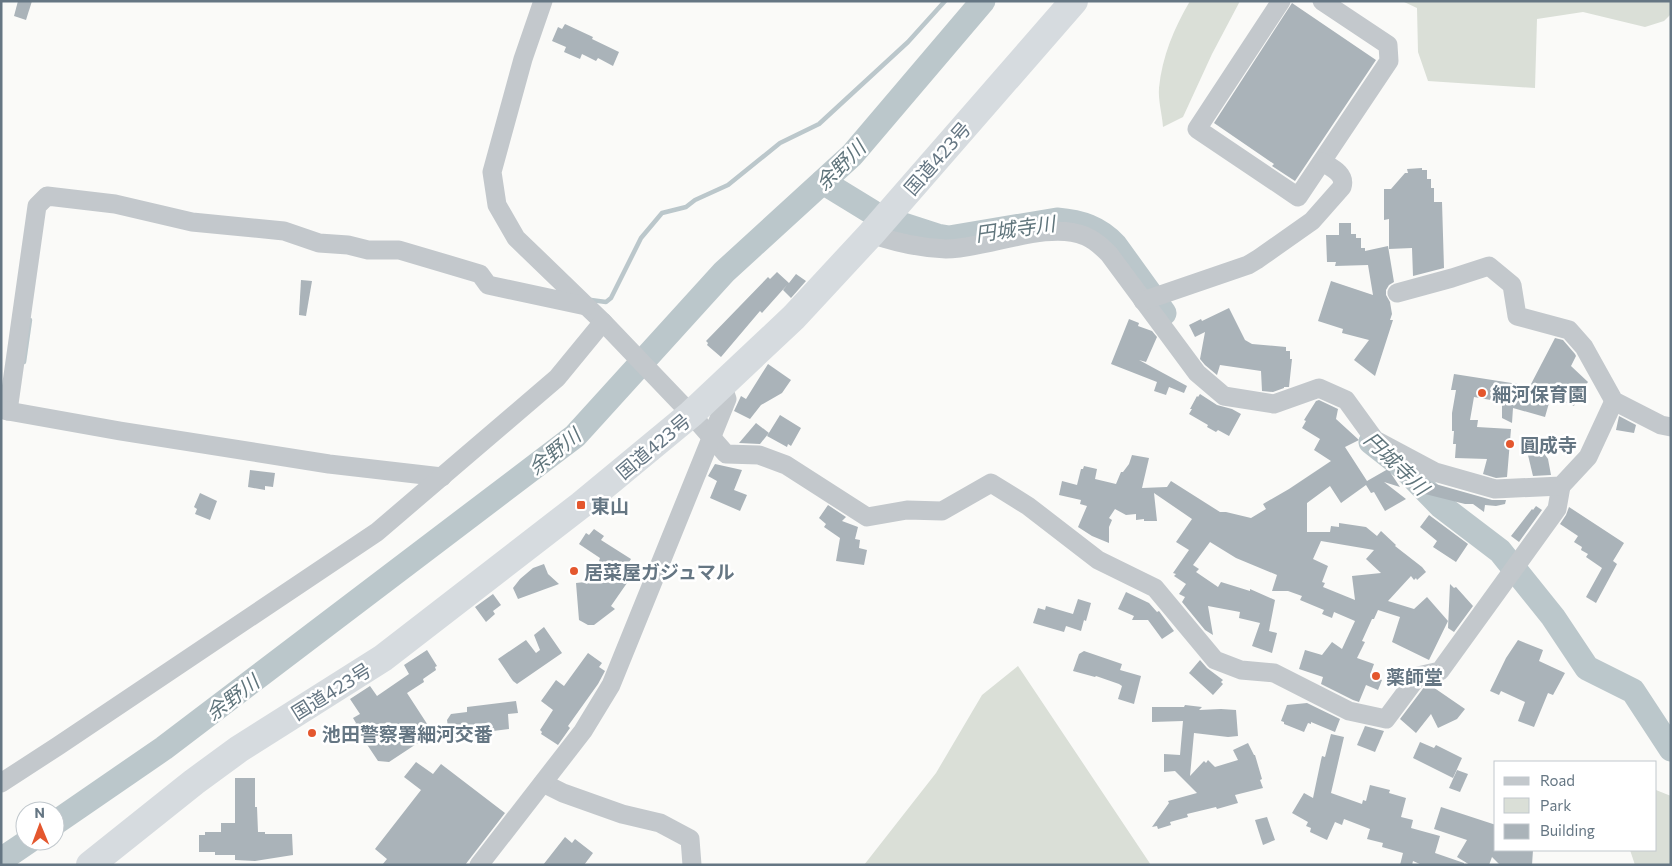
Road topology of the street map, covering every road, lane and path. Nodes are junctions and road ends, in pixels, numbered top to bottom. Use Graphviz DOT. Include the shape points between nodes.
graph roads {
  1 [pos="543,1"];
  2 [pos="1074,1"];
  3 [pos="1282,1"];
  4 [pos="1322,1"];
  5 [pos="1322,162"];
  6 [pos="871,234"];
  7 [pos="1398,293"];
  8 [pos="1143,301"];
  9 [pos="586,306"];
  10 [pos="606,325"];
  11 [pos="722,384"];
  12 [pos="1614,400"];
  13 [pos="5,410"];
  14 [pos="691,414"];
  15 [pos="1671,427"];
  16 [pos="712,437"];
  17 [pos="442,478"];
  18 [pos="1562,486"];
  19 [pos="1,783"];
  20 [pos="543,783"];
  21 [pos="90,865"];
  22 [pos="479,865"];
  23 [pos="692,865"];
  1 -- 9 [label="street" via="523,59 492,172 495,197 516,238"];
  2 -- 6 [label="highway, 国道423号"];
  3 -- 5 [label="street" via="1197,130 1298,196"];
  4 -- 5 [label="street" via="1388,45 1389,61"];
  5 -- 8 [label="street" via="1339,173 1344,184 1312,221 1248,265"];
  6 -- 8 [label="street" via="947,249 1050,231 1076,232 1098,243 1109,254"];
  6 -- 11 [label="highway, 国道423号" via="794,317"];
  7 -- 12 [label="street" via="1489,266 1512,285 1517,316 1569,330 1584,347"];
  8 -- 18 [label="street" via="1197,373 1224,396 1274,404 1319,388 1346,400 1375,440 1435,472 1495,489"];
  9 -- 10 [label="street"];
  9 -- 13 [label="street" via="488,285 480,274 399,250 368,250 319,243 284,231 192,222 115,204 47,196 37,206"];
  10 -- 14 [label="street"];
  10 -- 17 [label="street" via="557,378"];
  11 -- 14 [label="highway, 国道423号"];
  11 -- 16 [label="street" via="727,399"];
  12 -- 15 [label="street"];
  12 -- 18 [label="street" via="1588,456"];
  13 -- 17 [label="street" via="329,464"];
  14 -- 16 [label="street"];
  14 -- 21 [label="highway, 国道423号" via="581,505 383,658 239,749"];
  16 -- 18 [label="street" via="726,454 759,455 786,465 867,517 908,510 942,511 991,483 1028,506 1098,560 1155,588 1215,660 1241,670 1274,673 1349,711 1386,719 1418,676 1440,671 1557,509"];
  16 -- 20 [label="street" via="611,685 583,731"];
  17 -- 19 [label="street" via="377,532"];
  20 -- 22 [label="street"];
  20 -- 23 [label="street" via="563,794 660,823 690,839"];
}
